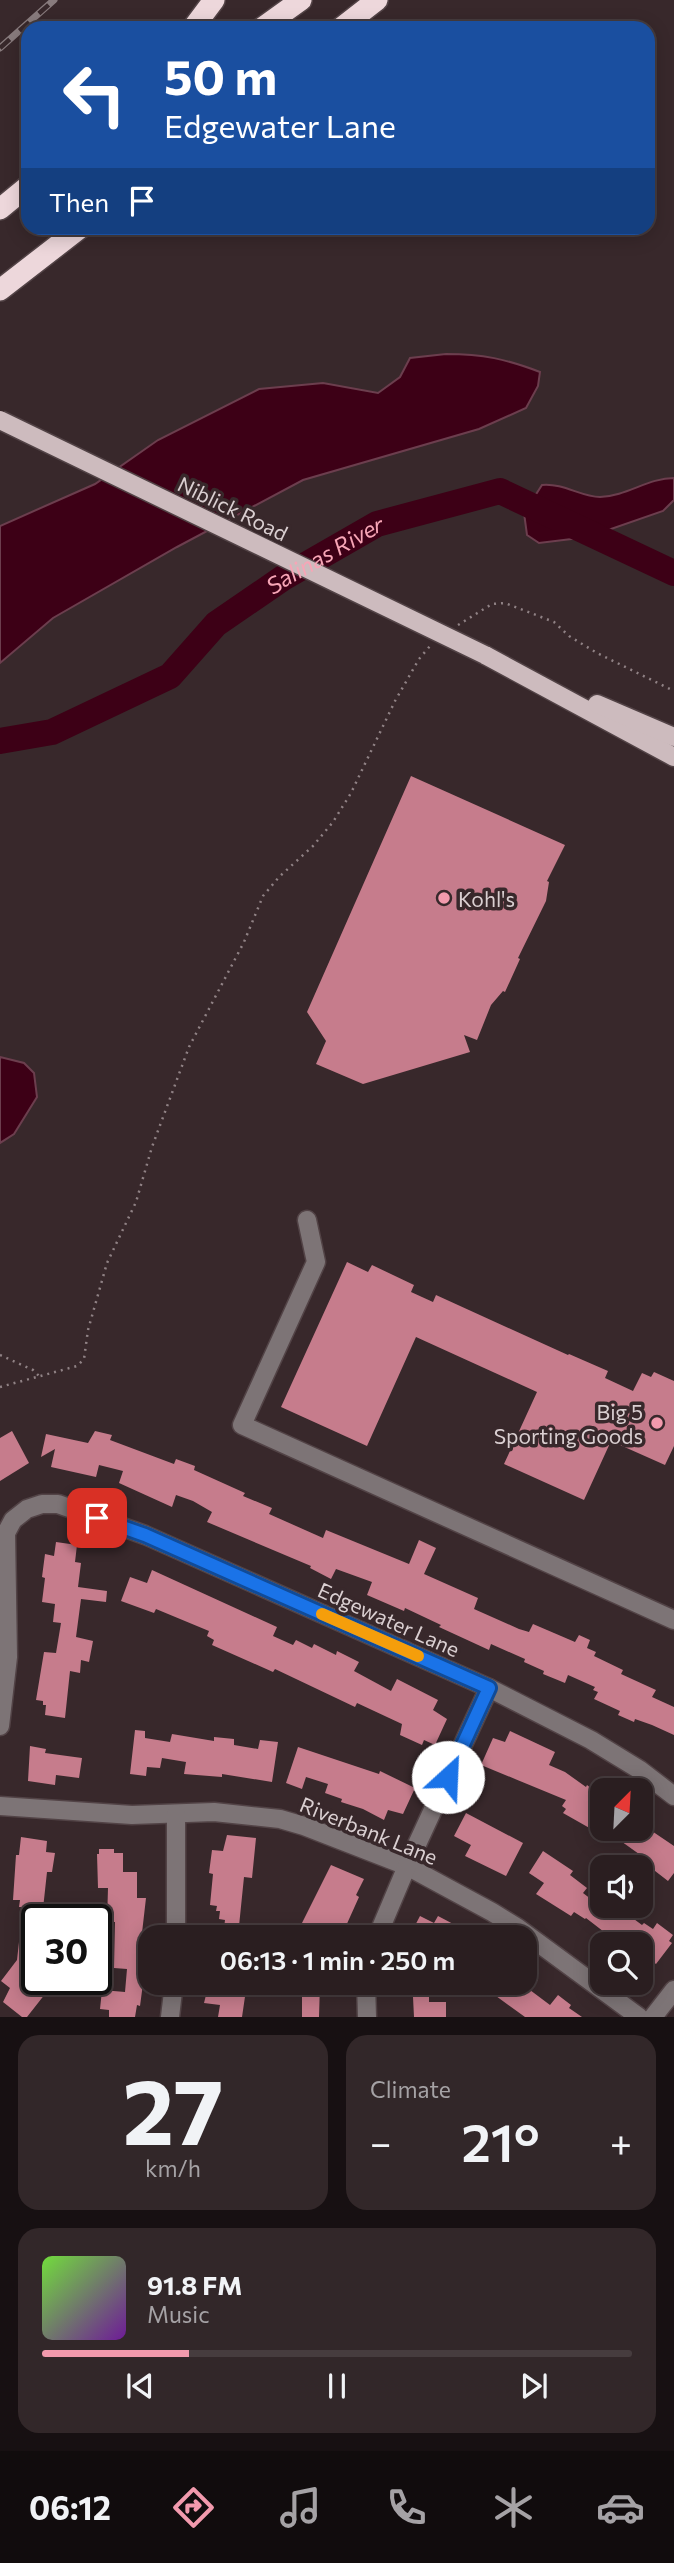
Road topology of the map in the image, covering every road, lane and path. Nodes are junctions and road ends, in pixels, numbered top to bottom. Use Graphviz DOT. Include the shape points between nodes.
graph roads {
  1 [pos="214,0"];
  2 [pos="301,0"];
  3 [pos="377,0"];
  4 [pos="198,21"];
  5 [pos="272,21"];
  6 [pos="350,21"];
  7 [pos="21,192"];
  8 [pos="21,204"];
  9 [pos="0,209"];
  10 [pos="0,220"];
  11 [pos="71,235"];
  12 [pos="0,289"];
  13 [pos="0,419"];
  14 [pos="453,629"];
  15 [pos="432,644"];
  16 [pos="485,655"];
  17 [pos="674,691"];
  18 [pos="674,737"];
  19 [pos="674,757"];
  20 [pos="307,1220"];
  21 [pos="0,1355"];
  22 [pos="40,1377"];
  23 [pos="0,1387"];
  24 [pos="674,1620"];
  25 [pos="489,1688"];
  26 [pos="0,1726"];
  27 [pos="674,1796"];
  28 [pos="0,1806"];
  29 [pos="176,1814"];
  30 [pos="407,1866"];
  31 [pos="176,1925"];
  32 [pos="382,1925"];
  33 [pos="674,1990"];
  34 [pos="173,1995"];
  35 [pos="366,1995"];
  36 [pos="170,2017"];
  37 [pos="367,2017"];
  38 [pos="639,2017"];
  39 [pos="653,2017"];
  1 -- 4 [label="highway"];
  2 -- 5 [label="highway"];
  3 -- 6 [label="highway"];
  7 -- 9 [label="highway"];
  8 -- 10 [label="highway"];
  11 -- 12 [label="highway"];
  13 -- 16 [label="main road, Niblick Road, bridge"];
  14 -- 17 [label="path" via="492,604 505,603 554,622 597,653"];
  15 -- 22 [label="path" via="395,701 333,822 263,896 189,1047 136,1202 107,1263 83,1359 77,1366"];
  16 -- 18 [label="main road, Niblick Road"];
  16 -- 19 [label="main road, Niblick Road"];
  20 -- 24 [label="street" via="316,1262 242,1425"];
  21 -- 22 [label="path"];
  22 -- 23 [label="path"];
  25 -- 26 [label="street, Edgewater Lane" via="145,1535 58,1504 42,1504 13,1520 6,1534 8,1657"];
  25 -- 27 [label="street, Edgewater Lane" via="591,1740"];
  25 -- 30 [label="street"];
  28 -- 29 [label="street, Riverbank Lane"];
  29 -- 30 [label="street, Riverbank Lane" via="214,1812 281,1819"];
  29 -- 31 [label="street"];
  30 -- 32 [label="street"];
  30 -- 38 [label="street, Riverbank Lane" via="518,1928"];
  33 -- 39 [label="street"];
  34 -- 36 [label="street"];
  35 -- 37 [label="street"];
}
